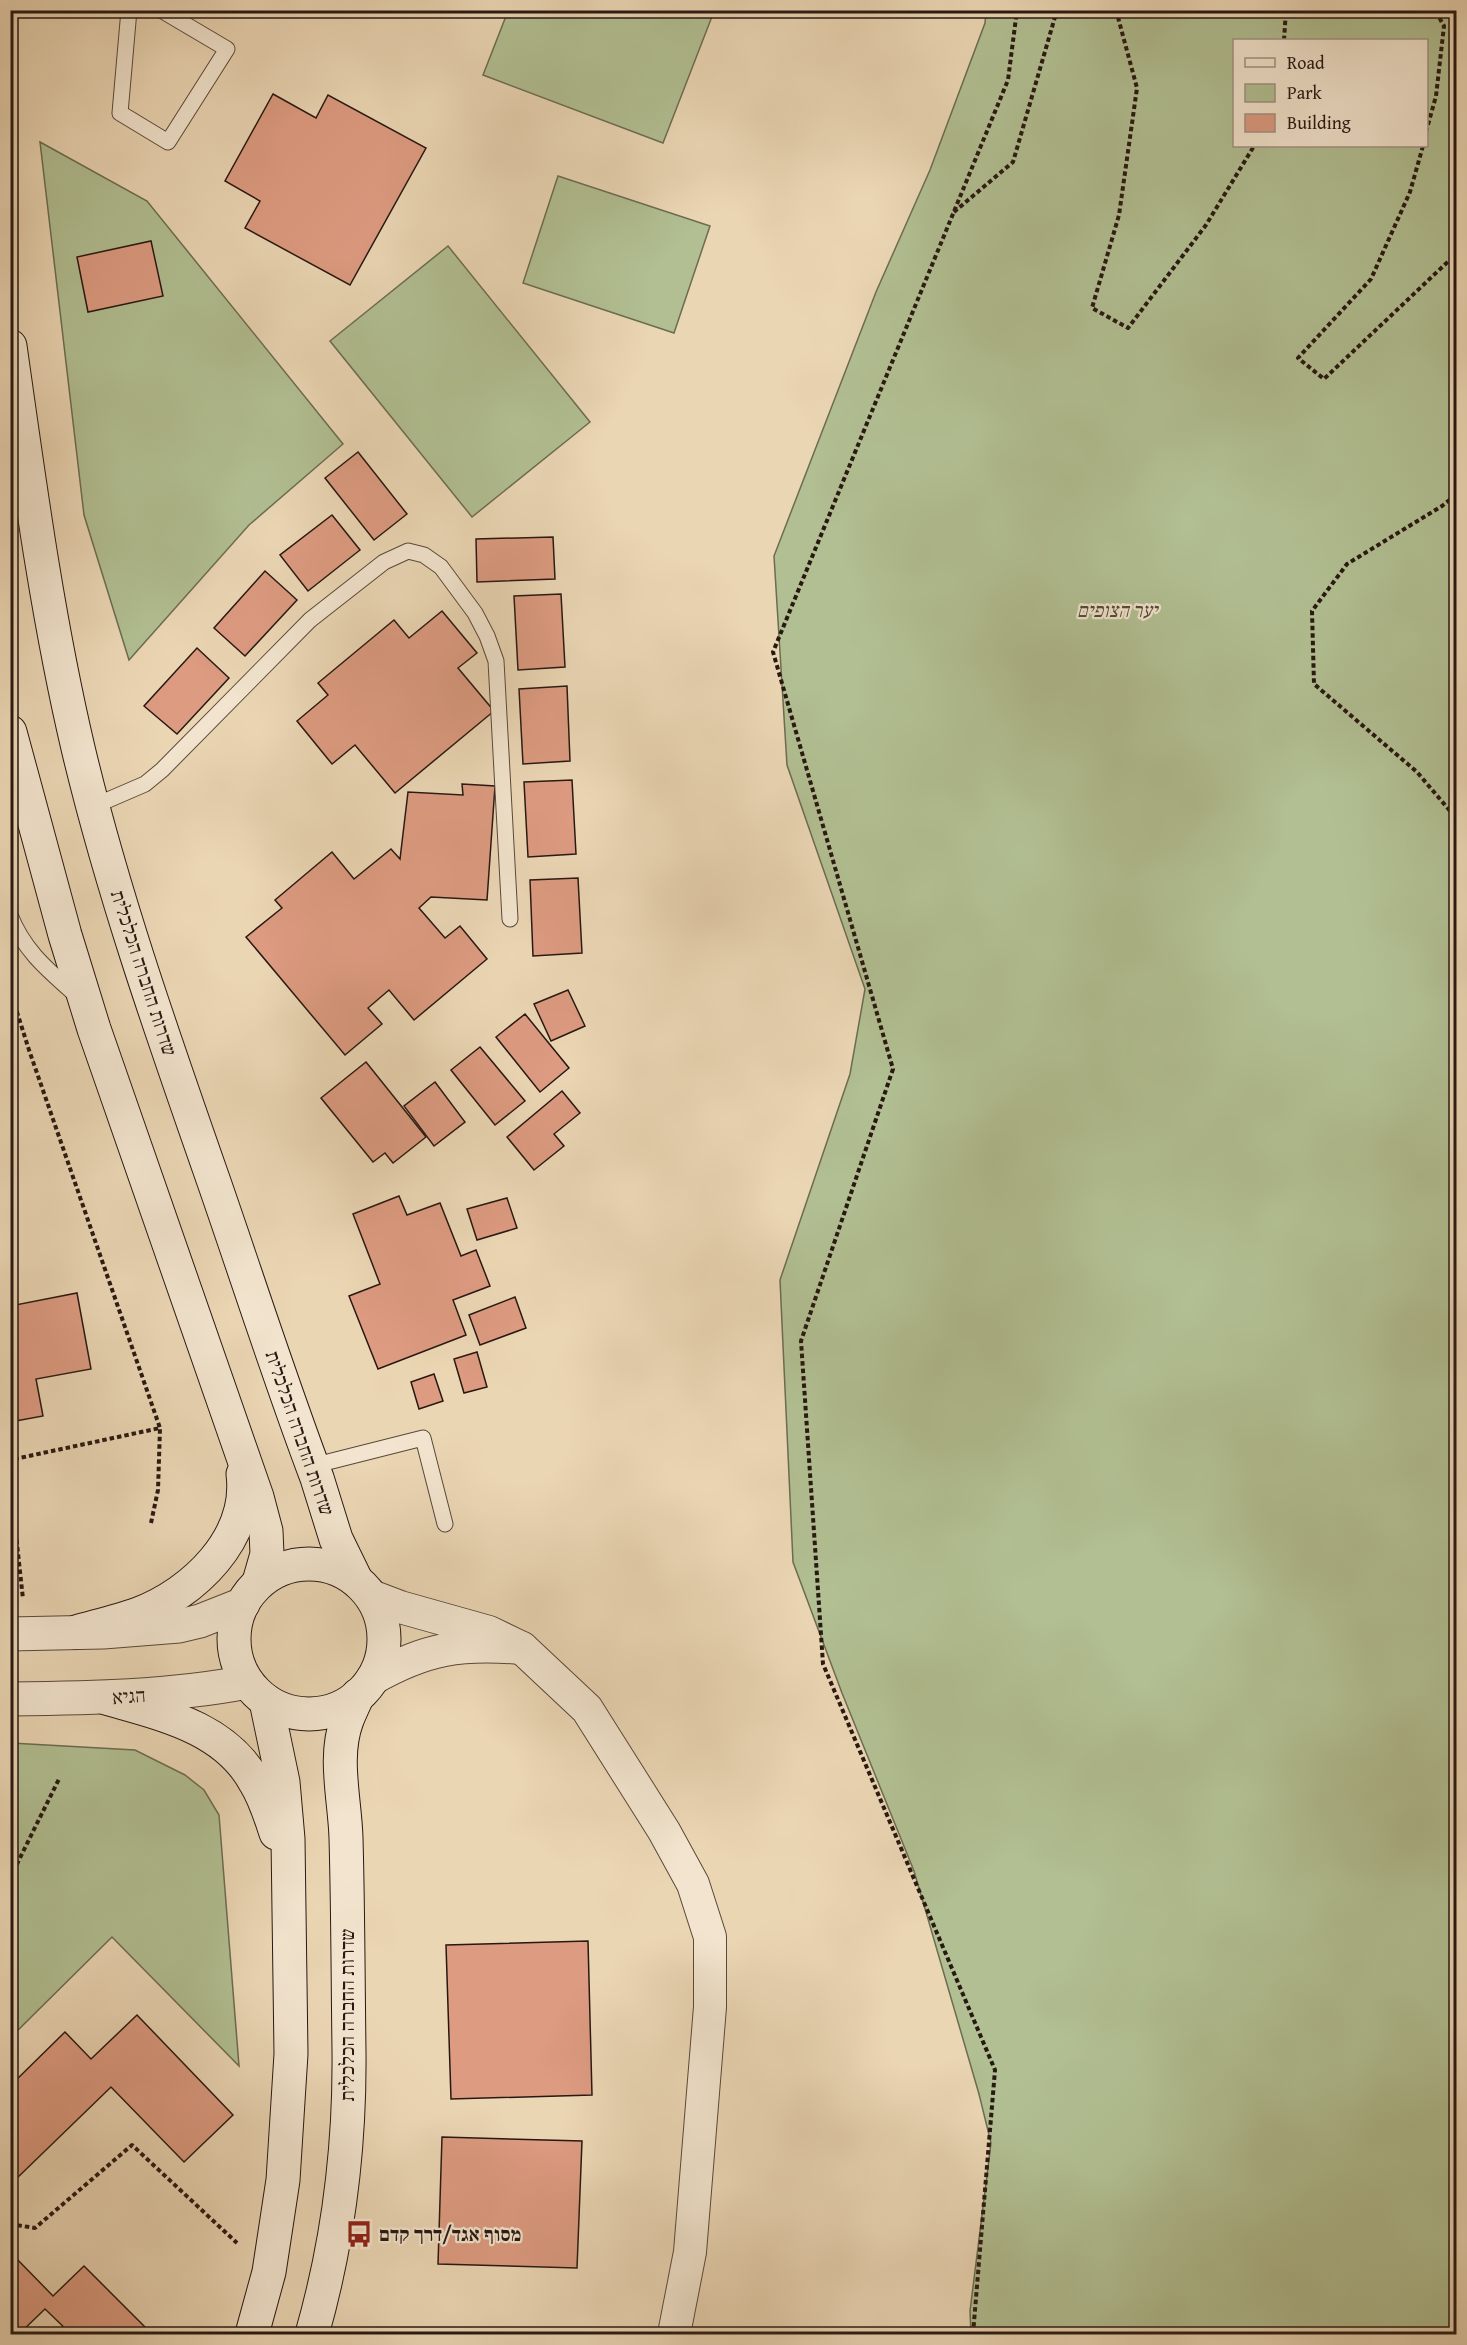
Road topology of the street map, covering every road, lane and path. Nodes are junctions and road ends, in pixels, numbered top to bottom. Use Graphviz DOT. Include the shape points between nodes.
graph roads {
  1 [pos="129,10"];
  2 [pos="161,10"];
  3 [pos="1017,10"];
  4 [pos="1057,10"];
  5 [pos="1116,10"];
  6 [pos="1286,10"];
  7 [pos="1435,10"];
  8 [pos="1284,39"];
  9 [pos="1428,125"];
  10 [pos="1253,147"];
  11 [pos="1423,147"];
  12 [pos="953,212"];
  13 [pos="1456,254"];
  14 [pos="10,346"];
  15 [pos="18,453"];
  16 [pos="1456,495"];
  17 [pos="10,732"];
  18 [pos="94,806"];
  19 [pos="1456,818"];
  20 [pos="10,915"];
  21 [pos="510,920"];
  22 [pos="10,990"];
  23 [pos="86,1003"];
  24 [pos="160,1428"];
  25 [pos="239,1446"];
  26 [pos="10,1460"];
  27 [pos="312,1466"];
  28 [pos="10,1480"];
  29 [pos="151,1523"];
  30 [pos="445,1524"];
  31 [pos="364,1588"];
  32 [pos="251,1593"];
  33 [pos="76,1632"];
  34 [pos="18,1634"];
  35 [pos="522,1648"];
  36 [pos="365,1687"];
  37 [pos="256,1691"];
  38 [pos="106,1698"];
  39 [pos="10,1699"];
  40 [pos="59,1779"];
  41 [pos="287,1862"];
  42 [pos="10,1878"];
  43 [pos="10,2224"];
  44 [pos="269,2272"];
  45 [pos="252,2334"];
  46 [pos="312,2334"];
  47 [pos="674,2334"];
  48 [pos="973,2334"];
  1 -- 2 [label="lane" via="120,113 168,142 226,49"];
  3 -- 12 [label="path" via="1008,80"];
  4 -- 12 [label="path" via="1013,162"];
  5 -- 10 [label="path" via="1137,88 1119,215 1092,308 1128,328 1206,225"];
  6 -- 8 [label="path"];
  7 -- 9 [label="path" via="1444,26 1436,96"];
  11 -- 13 [label="path" via="1410,192 1371,279 1299,358 1324,379"];
  12 -- 48 [label="path" via="773,652 893,1069 801,1341 823,1664 995,2070"];
  14 -- 15 [label="main road, שדרות החברה הכלכלית"];
  15 -- 18 [label="main road, שדרות החברה הכלכלית" via="61,670"];
  16 -- 19 [label="path" via="1347,564 1312,611 1314,684 1417,772"];
  17 -- 23 [label="main road"];
  18 -- 21 [label="lane" via="145,784 303,626 384,562 408,550 441,567 475,614 496,661"];
  18 -- 27 [label="main road, שדרות החברה הכלכלית" via="153,1009"];
  20 -- 23 [label="lane" via="18,936 37,960"];
  22 -- 24 [label="path"];
  23 -- 25 [label="main road"];
  24 -- 26 [label="path"];
  24 -- 29 [label="path" via="158,1490"];
  25 -- 32 [label="main road" via="266,1531 267,1554"];
  25 -- 33 [label="main road" via="245,1491 240,1517 214,1562 166,1599 139,1613"];
  27 -- 30 [label="lane" via="423,1438"];
  27 -- 31 [label="main road, שדרות החברה הכלכלית" via="336,1539"];
  28 -- 34 [label="path"];
  31 -- 32 [label="main road" via="338,1569 318,1564 277,1571"];
  31 -- 35 [label="street" via="400,1607 489,1632"];
  31 -- 36 [label="main road" via="381,1616 384,1637 382,1659"];
  32 -- 33 [label="main road" via="200,1621 179,1626"];
  32 -- 37 [label="main road" via="235,1623 234,1644 238,1664"];
  33 -- 34 [label="main road"];
  35 -- 36 [label="street" via="457,1646 415,1657"];
  35 -- 47 [label="street" via="587,1709 693,1884 710,1936 710,2007 690,2252"];
  36 -- 37 [label="main road" via="337,1709 313,1714 288,1712"];
  36 -- 46 [label="main road, שדרות החברה הכלכלית" via="346,1722 340,1773 346,1837 349,2043 342,2187 326,2285"];
  37 -- 38 [label="main road, הגיא" via="215,1688"];
  37 -- 41 [label="main road" via="283,1782"];
  38 -- 39 [label="main road, הגיא"];
  38 -- 41 [label="main road" via="177,1719 220,1742 254,1779"];
  40 -- 42 [label="path"];
  41 -- 44 [label="main road" via="291,2054 283,2180"];
  43 -- 44 [label="path" via="35,2228 132,2145"];
  44 -- 45 [label="main road"];
}
